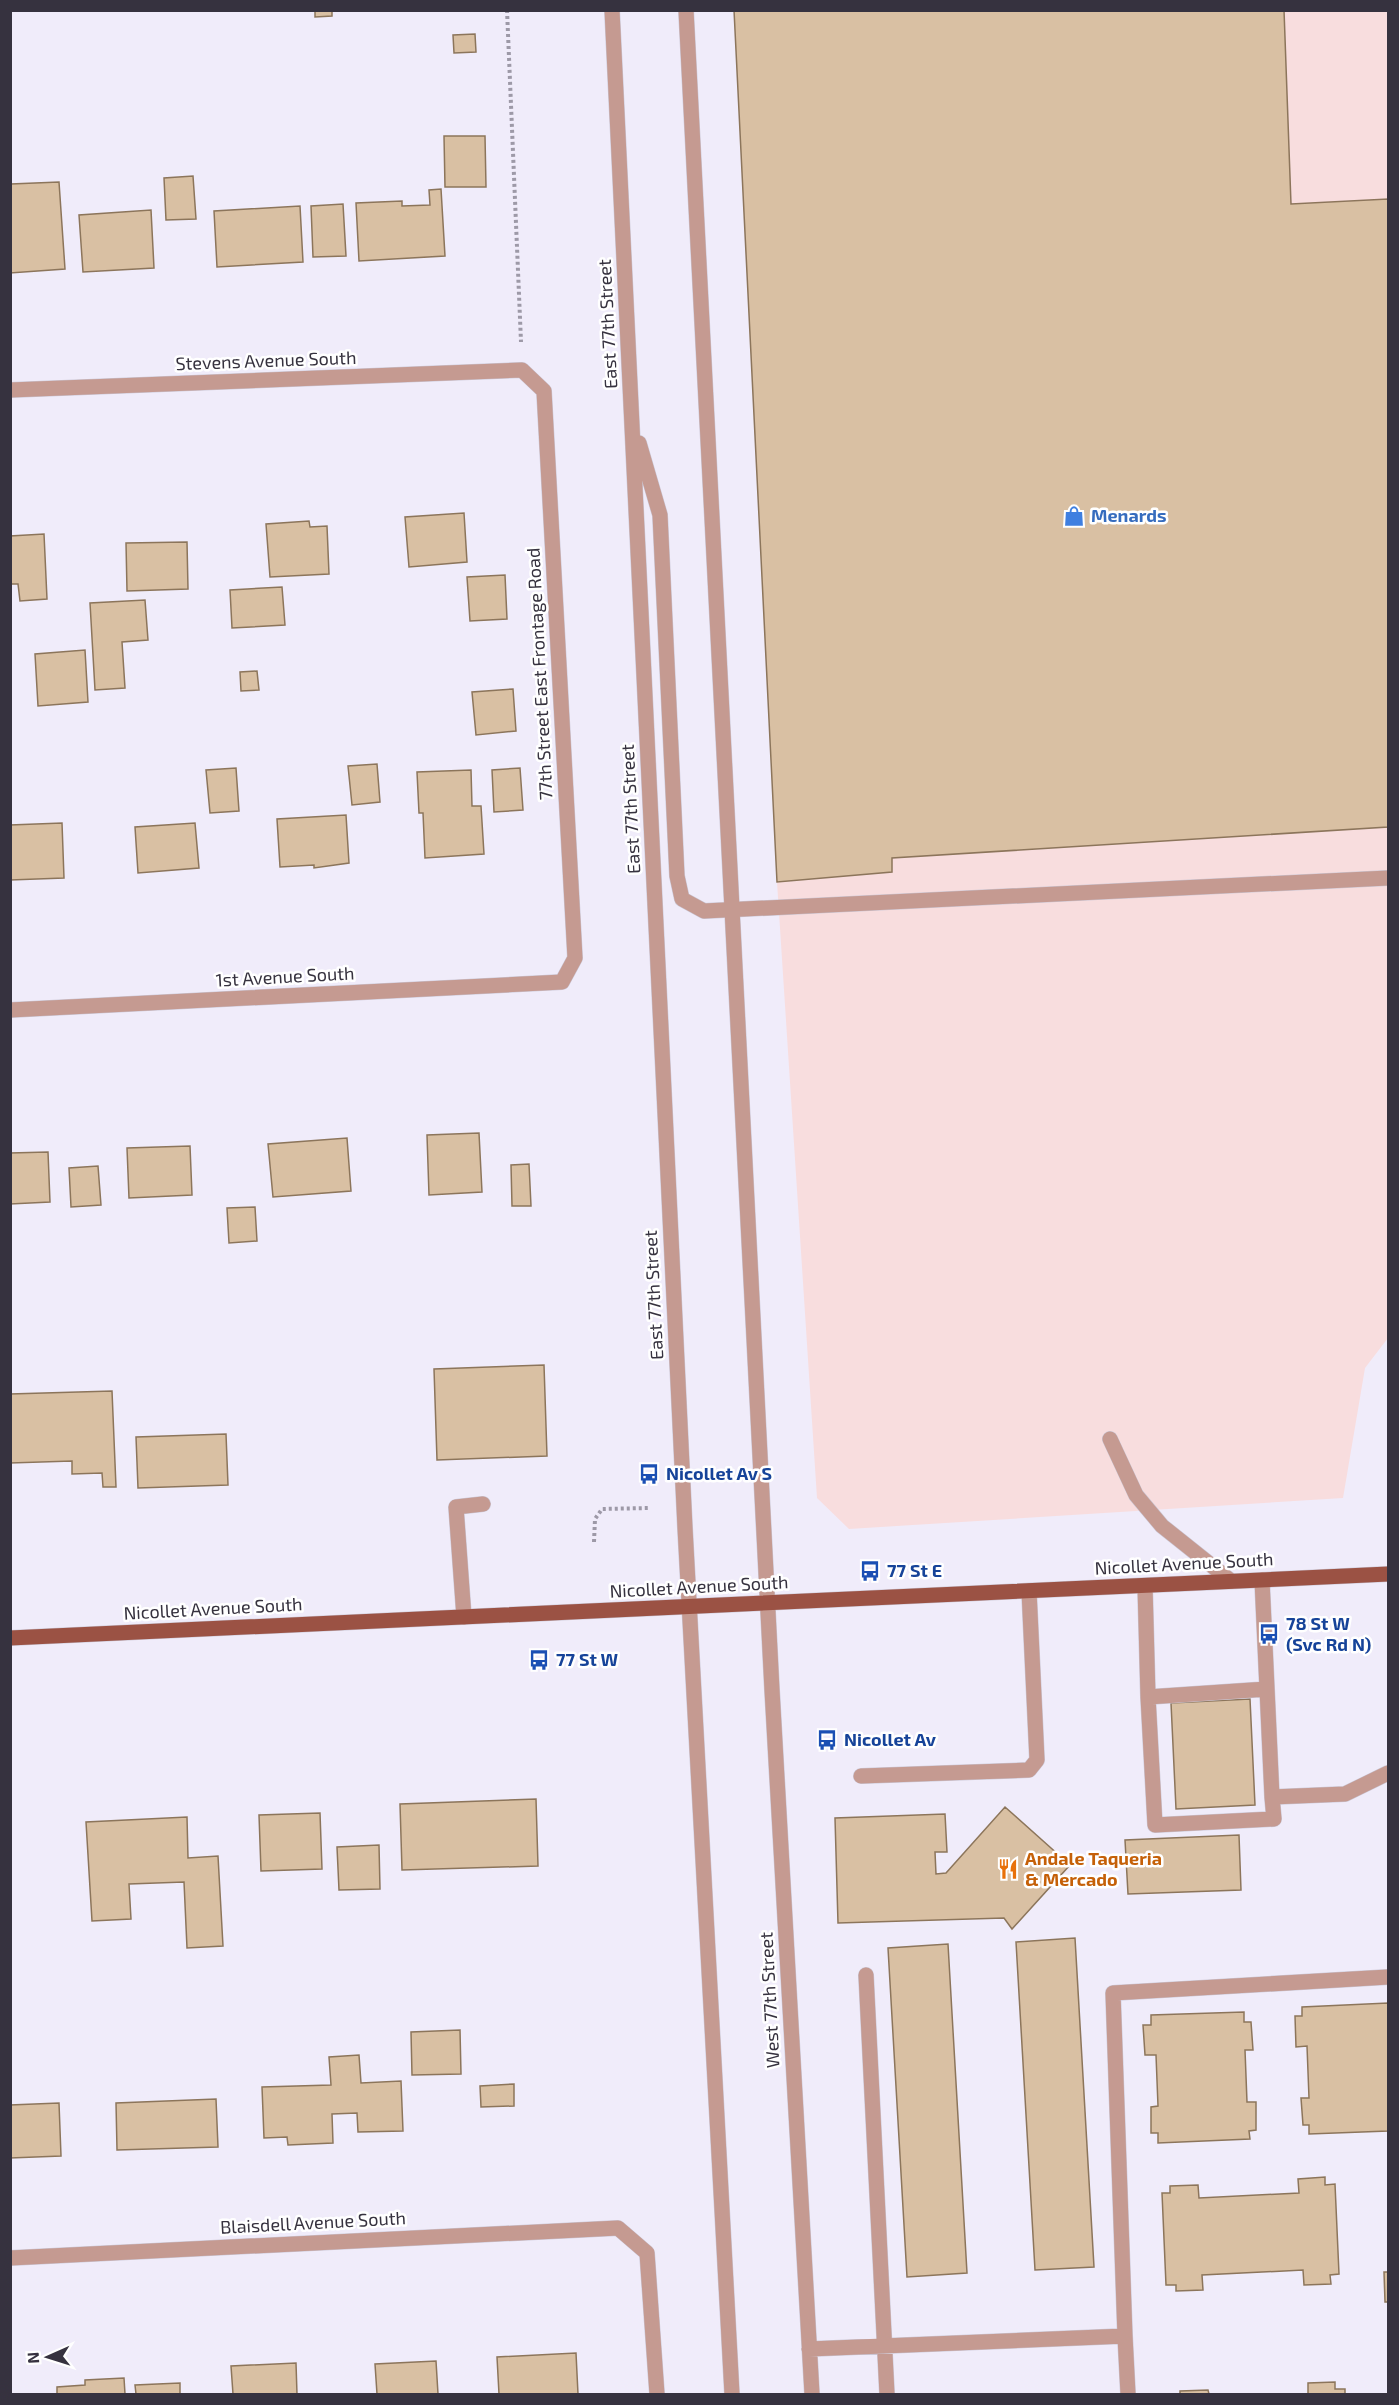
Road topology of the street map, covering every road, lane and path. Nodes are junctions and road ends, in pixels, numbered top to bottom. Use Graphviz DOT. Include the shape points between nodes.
graph roads {
  1 [pos="507,10"];
  2 [pos="612,10"];
  3 [pos="686,10"];
  4 [pos="522,370"];
  5 [pos="10,390"];
  6 [pos="632,420"];
  7 [pos="1389,878"];
  8 [pos="732,910"];
  9 [pos="562,982"];
  10 [pos="10,1010"];
  11 [pos="1110,1439"];
  12 [pos="483,1504"];
  13 [pos="649,1508"];
  14 [pos="594,1542"];
  15 [pos="1389,1574"];
  16 [pos="1262,1580"];
  17 [pos="1231,1581"];
  18 [pos="1145,1586"];
  19 [pos="1029,1591"];
  20 [pos="768,1603"];
  21 [pos="689,1606"];
  22 [pos="464,1617"];
  23 [pos="10,1638"];
  24 [pos="1267,1689"];
  25 [pos="1148,1697"];
  26 [pos="1389,1773"];
  27 [pos="861,1776"];
  28 [pos="1272,1797"];
  29 [pos="866,1975"];
  30 [pos="1389,1977"];
  31 [pos="10,2258"];
  32 [pos="1125,2336"];
  33 [pos="884,2346"];
  34 [pos="809,2349"];
  35 [pos="657,2394"];
  36 [pos="732,2394"];
  37 [pos="812,2394"];
  38 [pos="887,2394"];
  39 [pos="1128,2394"];
  1 -- 4 [label="path"];
  2 -- 6 [label="street, East 77th Street"];
  3 -- 8 [label="street"];
  4 -- 5 [label="street, Stevens Avenue South"];
  4 -- 9 [label="street, 77th Street East Frontage Road" via="544,391 575,958"];
  6 -- 8 [label="street" via="660,515 677,876 682,899 704,911"];
  6 -- 21 [label="street, East 77th Street"];
  7 -- 8 [label="street"];
  8 -- 20 [label="street"];
  9 -- 10 [label="street, 1st Avenue South"];
  11 -- 17 [label="street" via="1137,1495 1162,1526"];
  12 -- 22 [label="street" via="456,1507"];
  13 -- 14 [label="path" via="602,1509 595,1519"];
  15 -- 16 [label="main road, Nicollet Avenue South"];
  16 -- 17 [label="main road, Nicollet Avenue South"];
  16 -- 24 [label="street"];
  17 -- 18 [label="main road, Nicollet Avenue South"];
  18 -- 19 [label="main road, Nicollet Avenue South"];
  18 -- 25 [label="street"];
  19 -- 20 [label="main road, Nicollet Avenue South"];
  19 -- 27 [label="street" via="1037,1760 1029,1770"];
  20 -- 21 [label="main road, Nicollet Avenue South"];
  20 -- 34 [label="street, West 77th Street"];
  21 -- 22 [label="main road, Nicollet Avenue South"];
  21 -- 36 [label="street"];
  22 -- 23 [label="main road, Nicollet Avenue South"];
  24 -- 25 [label="street"];
  24 -- 28 [label="street"];
  25 -- 28 [label="street" via="1155,1824 1274,1819"];
  26 -- 28 [label="street" via="1345,1794"];
  29 -- 33 [label="street"];
  30 -- 32 [label="street" via="1113,1993"];
  31 -- 35 [label="street, Blaisdell Avenue South" via="618,2228 647,2253"];
  32 -- 33 [label="street"];
  32 -- 39 [label="street"];
  33 -- 34 [label="street"];
  33 -- 38 [label="street"];
  34 -- 37 [label="street, West 77th Street"];
}
